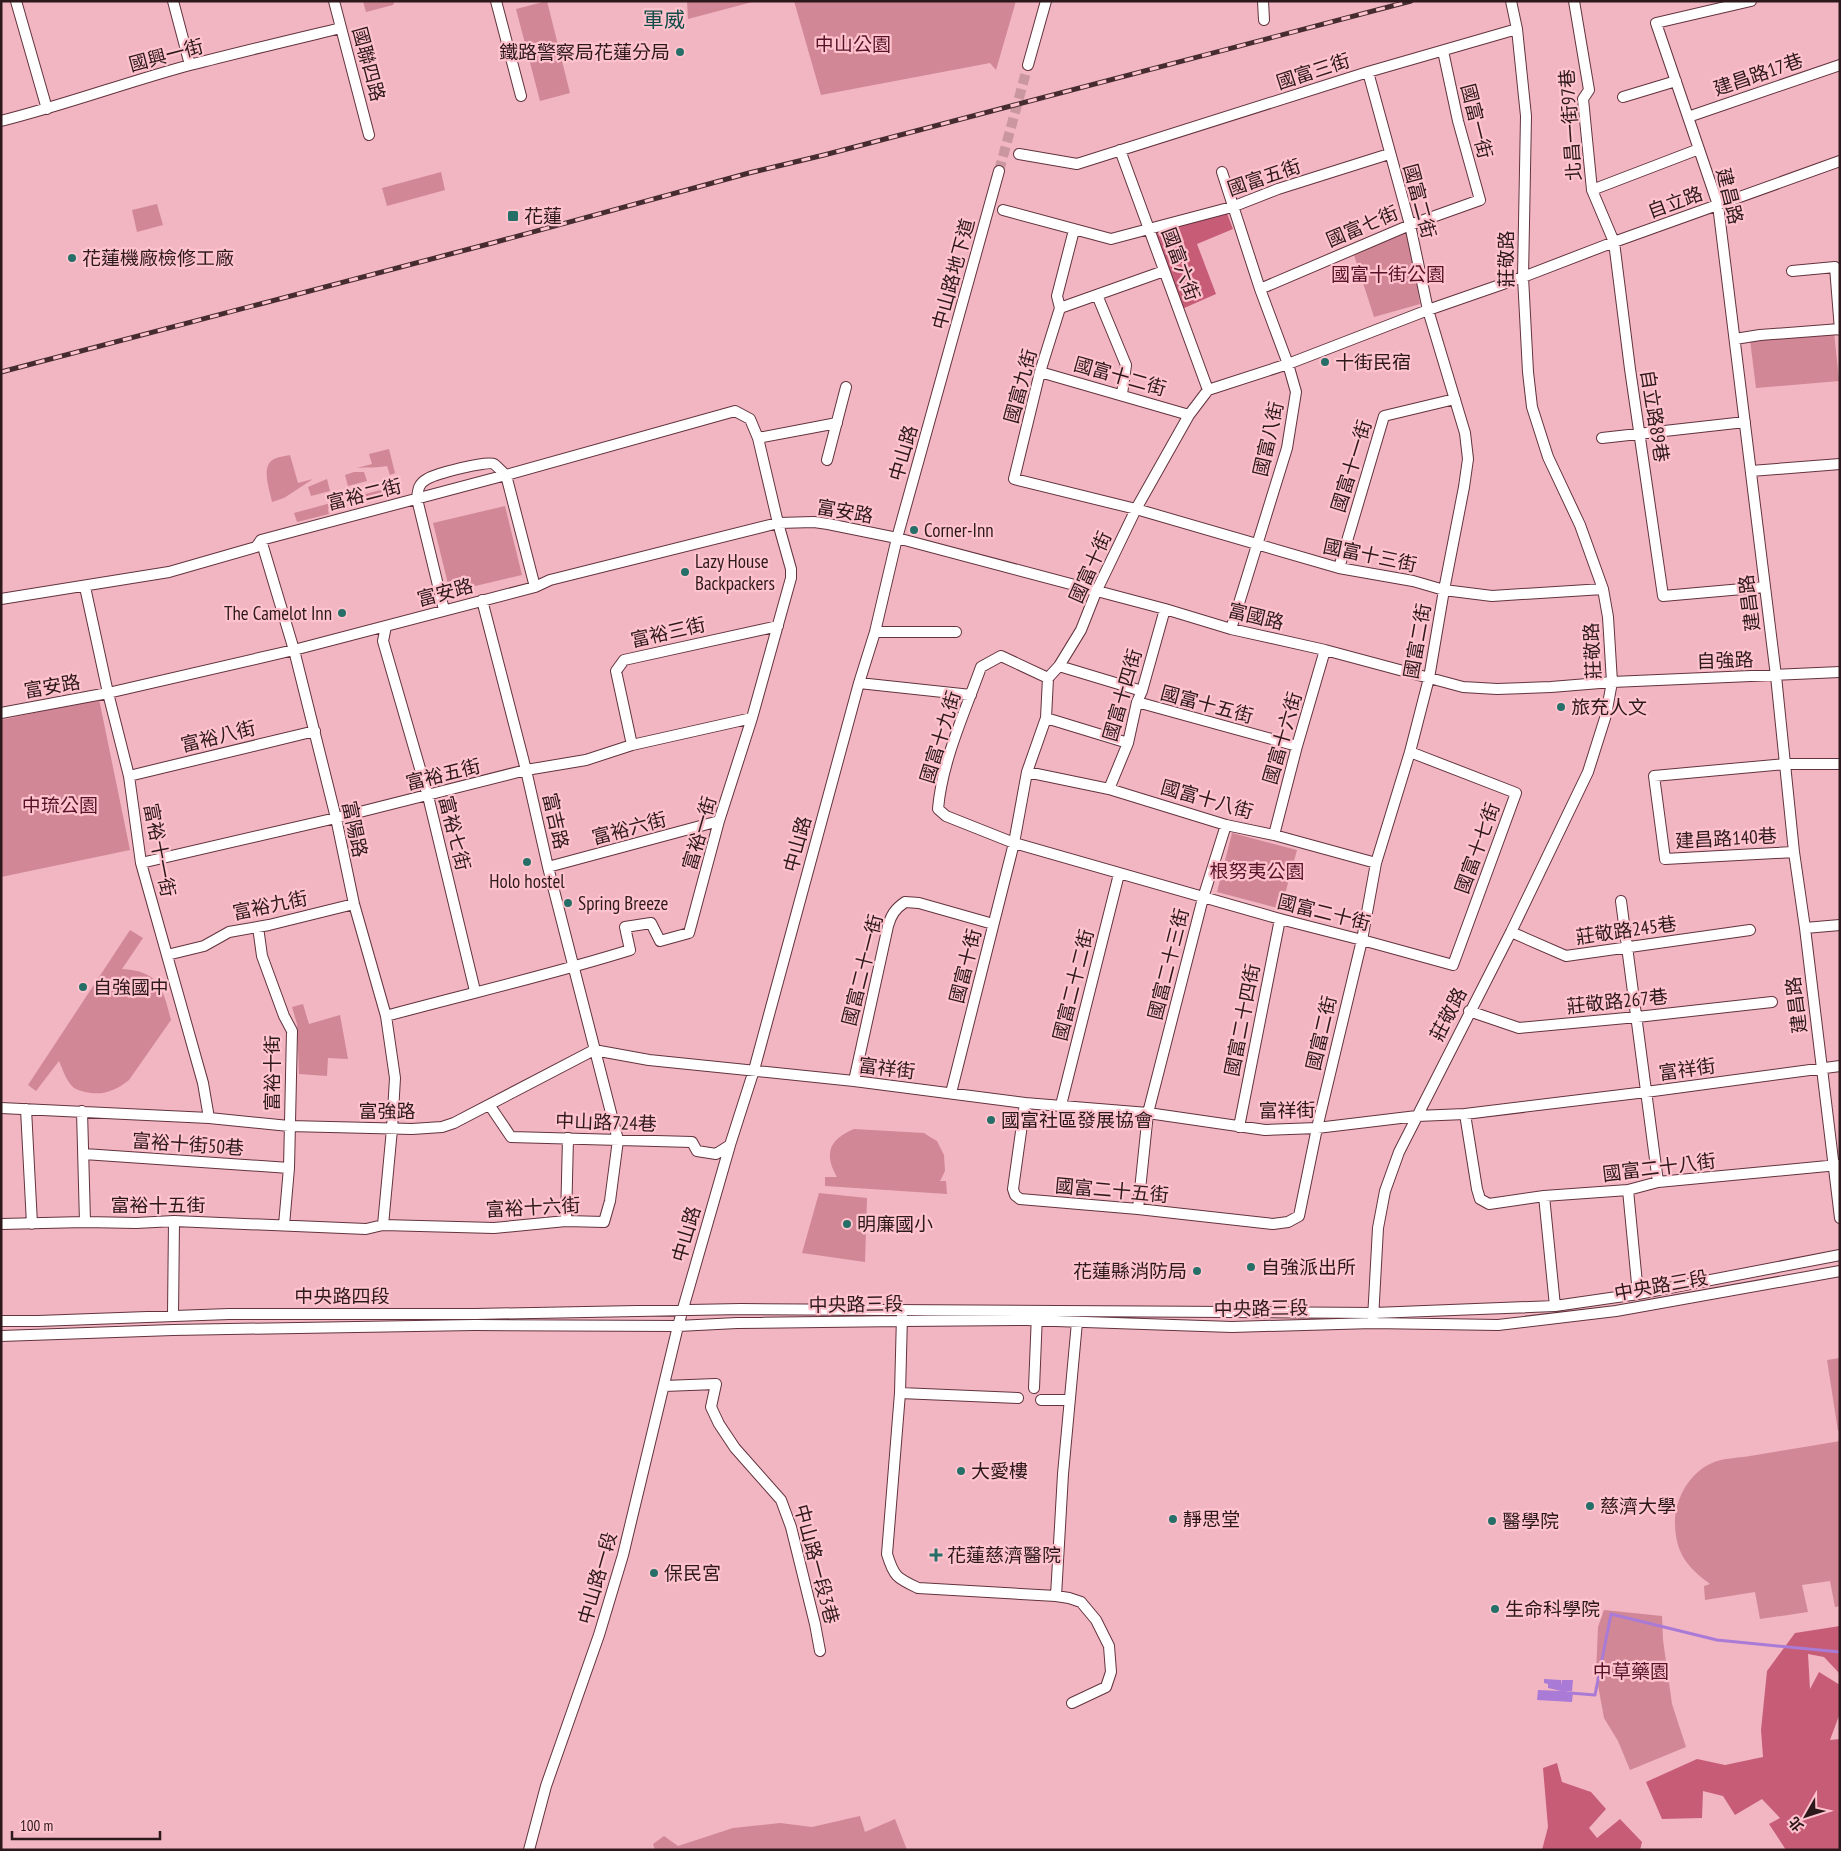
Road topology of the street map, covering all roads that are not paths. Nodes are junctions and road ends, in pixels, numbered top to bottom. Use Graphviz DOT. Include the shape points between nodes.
graph roads {
  1 [pos="16,1"];
  2 [pos="173,1"];
  3 [pos="334,1"];
  4 [pos="496,1"];
  5 [pos="1046,1"];
  6 [pos="1263,1"];
  7 [pos="1574,1"];
  8 [pos="1751,1"];
  9 [pos="1513,2"];
  10 [pos="1264,20"];
  11 [pos="341,28"];
  12 [pos="1518,30"];
  13 [pos="1443,51"];
  14 [pos="1840,64"];
  15 [pos="190,65"];
  16 [pos="1028,65"];
  17 [pos="1368,72"];
  18 [pos="1676,81"];
  19 [pos="521,96"];
  20 [pos="1623,97"];
  21 [pos="47,109"];
  22 [pos="1688,117"];
  23 [pos="1,121"];
  24 [pos="369,135"];
  25 [pos="1699,149"];
  26 [pos="1120,150"];
  27 [pos="1019,154"];
  28 [pos="1389,154"];
  29 [pos="1840,161"];
  30 [pos="999,171"];
  31 [pos="1222,172"];
  32 [pos="1592,190"];
  33 [pos="1480,200"];
  34 [pos="1718,205"];
  35 [pos="1232,207"];
  36 [pos="1003,210"];
  37 [pos="1410,225"];
  38 [pos="1150,229"];
  39 [pos="1074,230"];
  40 [pos="1614,242"];
  41 [pos="1164,271"];
  42 [pos="1792,271"];
  43 [pos="1523,278"];
  44 [pos="1260,289"];
  45 [pos="1097,296"];
  46 [pos="1060,308"];
  47 [pos="1428,310"];
  48 [pos="1840,329"];
  49 [pos="1735,339"];
  50 [pos="1288,364"];
  51 [pos="1040,372"];
  52 [pos="940,386"];
  53 [pos="846,387"];
  54 [pos="1208,390"];
  55 [pos="1122,394"];
  56 [pos="1455,399"];
  57 [pos="735,411"];
  58 [pos="1190,415"];
  59 [pos="1745,422"];
  60 [pos="836,423"];
  61 [pos="1640,433"];
  62 [pos="758,438"];
  63 [pos="1602,438"];
  64 [pos="827,460"];
  65 [pos="1840,464"];
  66 [pos="1751,471"];
  67 [pos="1016,473"];
  68 [pos="506,476"];
  69 [pos="417,499"];
  70 [pos="1136,510"];
  71 [pos="778,524"];
  72 [pos="897,538"];
  73 [pos="261,540"];
  74 [pos="1258,545"];
  75 [pos="1339,568"];
  76 [pos="85,587"];
  77 [pos="535,587"];
  78 [pos="1765,587"];
  79 [pos="1602,589"];
  80 [pos="1444,590"];
  81 [pos="1096,592"];
  82 [pos="1,599"];
  83 [pos="482,600"];
  84 [pos="1165,609"];
  85 [pos="444,610"];
  86 [pos="386,626"];
  87 [pos="778,626"];
  88 [pos="1231,629"];
  89 [pos="875,632"];
  90 [pos="956,632"];
  91 [pos="294,650"];
  92 [pos="1325,650"];
  93 [pos="1059,666"];
  94 [pos="1840,672"];
  95 [pos="1776,676"];
  96 [pos="1048,678"];
  97 [pos="1430,678"];
  98 [pos="1612,682"];
  99 [pos="859,684"];
  100 [pos="1142,691"];
  101 [pos="108,694"];
  102 [pos="971,695"];
  103 [pos="1137,702"];
  104 [pos="1,713"];
  105 [pos="752,718"];
  106 [pos="1046,718"];
  107 [pos="315,730"];
  108 [pos="1128,743"];
  109 [pos="632,745"];
  110 [pos="1297,746"];
  111 [pos="1410,752"];
  112 [pos="1785,764"];
  113 [pos="1840,764"];
  114 [pos="526,770"];
  115 [pos="1027,772"];
  116 [pos="129,776"];
  117 [pos="1109,789"];
  118 [pos="428,796"];
  119 [pos="336,818"];
  120 [pos="719,821"];
  121 [pos="1226,825"];
  122 [pos="1274,835"];
  123 [pos="1014,843"];
  124 [pos="1794,852"];
  125 [pos="141,863"];
  126 [pos="1376,863"];
  127 [pos="548,868"];
  128 [pos="1119,874"];
  129 [pos="1203,898"];
  130 [pos="1621,901"];
  131 [pos="354,904"];
  132 [pos="1280,919"];
  133 [pos="993,924"];
  134 [pos="1840,925"];
  135 [pos="258,927"];
  136 [pos="1805,928"];
  137 [pos="1750,930"];
  138 [pos="1510,932"];
  139 [pos="1362,940"];
  140 [pos="1628,947"];
  141 [pos="167,954"];
  142 [pos="1453,965"];
  143 [pos="573,968"];
  144 [pos="475,992"];
  145 [pos="1772,1002"];
  146 [pos="1469,1011"];
  147 [pos="386,1016"];
  148 [pos="1637,1017"];
  149 [pos="594,1050"];
  150 [pos="1840,1066"];
  151 [pos="1821,1068"];
  152 [pos="754,1070"];
  153 [pos="854,1081"];
  154 [pos="1646,1092"];
  155 [pos="951,1093"];
  156 [pos="1025,1103"];
  157 [pos="1062,1105"];
  158 [pos="490,1106"];
  159 [pos="1,1108"];
  160 [pos="26,1109"];
  161 [pos="82,1111"];
  162 [pos="1148,1113"];
  163 [pos="1465,1114"];
  164 [pos="1417,1116"];
  165 [pos="209,1118"];
  166 [pos="289,1126"];
  167 [pos="1239,1127"];
  168 [pos="1317,1128"];
  169 [pos="392,1129"];
  170 [pos="568,1138"];
  171 [pos="618,1140"];
  172 [pos="730,1145"];
  173 [pos="84,1154"];
  174 [pos="1836,1165"];
  175 [pos="288,1168"];
  176 [pos="1658,1182"];
  177 [pos="1628,1190"];
  178 [pos="1544,1196"];
  179 [pos="1138,1209"];
  180 [pos="1299,1216"];
  181 [pos="1840,1218"];
  182 [pos="174,1221"];
  183 [pos="566,1221"];
  184 [pos="85,1222"];
  185 [pos="1,1224"];
  186 [pos="32,1224"];
  187 [pos="383,1224"];
  188 [pos="284,1225"];
  189 [pos="1840,1255"];
  190 [pos="1840,1271"];
  191 [pos="1638,1294"];
  192 [pos="1555,1306"];
  193 [pos="902,1310"];
  194 [pos="683,1311"];
  195 [pos="173,1315"];
  196 [pos="1037,1315"];
  197 [pos="1374,1318"];
  198 [pos="1,1321"];
  199 [pos="902,1321"];
  200 [pos="1077,1322"];
  201 [pos="678,1326"];
  202 [pos="1,1336"];
  203 [pos="664,1386"];
  204 [pos="1034,1388"];
  205 [pos="900,1393"];
  206 [pos="1018,1398"];
  207 [pos="1041,1400"];
  208 [pos="1069,1400"];
  209 [pos="1056,1596"];
  210 [pos="820,1651"];
  211 [pos="1072,1703"];
  212 [pos="529,1850"];
  1 -- 21 [label="street"];
  2 -- 15 [label="street"];
  3 -- 11 [label="street, 國聯四路"];
  4 -- 19 [label="street"];
  5 -- 16 [label="street"];
  6 -- 10 [label="street"];
  7 -- 32 [label="street, 北昌一街97巷" via="1589,90 1583,99"];
  8 -- 18 [label="street, 建昌路" via="1656,23"];
  9 -- 12 [label="street, 莊敬路"];
  11 -- 15 [label="street, 國興一街"];
  11 -- 24 [label="street, 國聯四路"];
  12 -- 13 [label="street, 國富三街"];
  12 -- 43 [label="street, 莊敬路" via="1526,116"];
  13 -- 17 [label="street, 國富三街"];
  13 -- 33 [label="street, 國富一街"];
  14 -- 22 [label="street, 建昌路17巷"];
  15 -- 21 [label="street, 國興一街"];
  17 -- 26 [label="street, 國富三街"];
  17 -- 28 [label="street, 國富二街"];
  18 -- 20 [label="street"];
  18 -- 22 [label="street, 建昌路"];
  21 -- 23 [label="street, 國興一街"];
  22 -- 25 [label="street, 建昌路"];
  25 -- 32 [label="street"];
  25 -- 34 [label="street, 建昌路"];
  26 -- 27 [label="street, 國富三街" via="1077,164"];
  26 -- 38 [label="street, 國富六街"];
  28 -- 35 [label="street, 國富五街"];
  28 -- 37 [label="street, 國富二街"];
  29 -- 34 [label="street, 自立路"];
  30 -- 52 [label="street, 中山路地下道"];
  31 -- 35 [label="street, 國富八街"];
  32 -- 40 [label="street, 北昌一街97巷"];
  33 -- 37 [label="street, 國富七街"];
  34 -- 40 [label="street, 自立路"];
  34 -- 49 [label="street, 建昌路"];
  35 -- 38 [label="street, 國富五街"];
  35 -- 44 [label="street, 國富八街"];
  36 -- 39 [label="street, 國富五街"];
  37 -- 44 [label="street, 國富七街"];
  37 -- 47 [label="street, 國富二街"];
  38 -- 39 [label="street, 國富五街" via="1111,239"];
  38 -- 41 [label="street, 國富六街"];
  39 -- 46 [label="street, 國富九街" via="1056,296"];
  40 -- 43 [label="street, 自立路"];
  40 -- 61 [label="street, 自立路89巷"];
  41 -- 45 [label="street"];
  41 -- 54 [label="street, 國富六街"];
  42 -- 48 [label="street" via="1835,267"];
  43 -- 47 [label="street"];
  43 -- 79 [label="street, 莊敬路" via="1532,407 1548,457 1580,525"];
  44 -- 50 [label="street, 國富八街"];
  45 -- 46 [label="street"];
  45 -- 55 [label="street" via="1126,364"];
  46 -- 51 [label="street, 國富九街"];
  47 -- 50 [label="street"];
  47 -- 56 [label="street, 國富二街"];
  48 -- 49 [label="street"];
  49 -- 59 [label="street, 建昌路"];
  50 -- 54 [label="street"];
  50 -- 74 [label="street, 國富八街" via="1296,392 1287,448"];
  51 -- 55 [label="street, 國富十二街"];
  51 -- 67 [label="street, 國富九街"];
  52 -- 72 [label="street, 中山路"];
  53 -- 60 [label="street"];
  54 -- 58 [label="street, 國富十街"];
  55 -- 58 [label="street, 國富十二街"];
  56 -- 75 [label="street, 國富十一街" via="1384,416"];
  56 -- 80 [label="street, 國富二街" via="1465,433 1468,459"];
  57 -- 62 [label="street, 富裕一街" via="750,419"];
  57 -- 68 [label="street, 富裕二街"];
  58 -- 70 [label="street, 國富十街"];
  59 -- 61 [label="street"];
  59 -- 66 [label="street, 建昌路"];
  60 -- 62 [label="street"];
  60 -- 64 [label="street"];
  61 -- 63 [label="street"];
  61 -- 78 [label="street, 自立路89巷" via="1663,596"];
  62 -- 71 [label="street, 富裕一街"];
  65 -- 66 [label="street"];
  66 -- 78 [label="street, 建昌路"];
  67 -- 70 [label="street, 國富十三街" via="1014,479"];
  68 -- 69 [label="street, 富裕二街"];
  68 -- 69 [label="street" via="494,464 486,462 426,479 418,487"];
  68 -- 77 [label="street"];
  69 -- 73 [label="street, 富裕二街"];
  69 -- 85 [label="street"];
  70 -- 74 [label="street, 國富十三街"];
  70 -- 81 [label="street, 國富十街"];
  71 -- 72 [label="street, 富安路" via="814,522"];
  71 -- 77 [label="street, 富安路" via="550,580"];
  71 -- 87 [label="street, 富裕一街" via="791,569"];
  72 -- 81 [label="street, 富國路"];
  72 -- 89 [label="street, 中山路"];
  73 -- 76 [label="street, 富裕二街" via="256,547 169,572"];
  73 -- 91 [label="street, 富陽路"];
  74 -- 75 [label="street, 國富十三街"];
  74 -- 88 [label="street, 國富八街"];
  75 -- 80 [label="street, 國富十三街"];
  76 -- 82 [label="street, 富裕二街"];
  76 -- 101 [label="street, 富裕十一街"];
  77 -- 83 [label="street, 富安路"];
  78 -- 95 [label="street, 建昌路"];
  79 -- 80 [label="street, 國富十三街" via="1492,596"];
  79 -- 98 [label="street, 莊敬路" via="1609,626"];
  80 -- 97 [label="street, 國富二街"];
  81 -- 84 [label="street, 富國路"];
  81 -- 93 [label="street, 國富十街" via="1081,630"];
  83 -- 85 [label="street, 富安路"];
  83 -- 114 [label="street, 富吉路"];
  84 -- 88 [label="street, 富國路"];
  84 -- 100 [label="street, 國富十四街"];
  85 -- 86 [label="street, 富安路"];
  86 -- 91 [label="street, 富安路"];
  86 -- 118 [label="street, 富裕七街" via="383,642"];
  87 -- 105 [label="street, 富裕一街"];
  87 -- 109 [label="street, 富裕三街" via="624,660 616,671"];
  88 -- 92 [label="street, 富國路"];
  89 -- 90 [label="street"];
  89 -- 99 [label="street, 中山路"];
  91 -- 101 [label="street, 富安路"];
  91 -- 107 [label="street, 富陽路"];
  92 -- 97 [label="street, 富國路"];
  92 -- 110 [label="street, 國富十六街"];
  93 -- 96 [label="street, 國富十街"];
  93 -- 100 [label="street"];
  94 -- 95 [label="street, 自強路"];
  95 -- 98 [label="street, 自強路"];
  95 -- 112 [label="street, 建昌路"];
  96 -- 102 [label="street, 國富十九街" via="1001,656 981,667"];
  96 -- 106 [label="street, 國富十街"];
  97 -- 98 [label="street, 富國路" via="1463,687 1497,690"];
  97 -- 111 [label="street, 國富二街"];
  98 -- 138 [label="street, 莊敬路" via="1606,716 1588,772"];
  99 -- 102 [label="street"];
  99 -- 152 [label="street, 中山路"];
  100 -- 103 [label="street, 國富十四街"];
  101 -- 104 [label="street, 富安路"];
  101 -- 116 [label="street, 富裕十一街"];
  102 -- 123 [label="street, 國富十九街" via="954,741 938,809 946,816"];
  103 -- 108 [label="street, 國富十四街"];
  103 -- 110 [label="street, 國富十五街"];
  105 -- 109 [label="street, 富裕五街"];
  105 -- 120 [label="street, 富裕一街"];
  106 -- 108 [label="street"];
  106 -- 115 [label="street, 國富十街"];
  107 -- 116 [label="street, 富裕八街"];
  107 -- 119 [label="street, 富陽路"];
  108 -- 117 [label="street, 國富十四街"];
  109 -- 114 [label="street, 富裕五街" via="586,760"];
  110 -- 122 [label="street, 國富十六街"];
  111 -- 126 [label="street, 國富二街"];
  111 -- 142 [label="street, 國富十七街" via="1516,793"];
  112 -- 113 [label="street"];
  112 -- 124 [label="street, 建昌路"];
  112 -- 124 [label="street, 建昌路140巷" via="1654,776 1665,859"];
  114 -- 118 [label="street, 富裕五街"];
  114 -- 127 [label="street, 富吉路"];
  115 -- 117 [label="street, 國富十八街"];
  115 -- 123 [label="street, 國富十街"];
  116 -- 125 [label="street, 富裕十一街"];
  117 -- 121 [label="street, 國富十八街"];
  118 -- 119 [label="street, 富裕五街"];
  118 -- 144 [label="street, 富裕七街"];
  119 -- 125 [label="street, 富裕五街"];
  119 -- 131 [label="street, 富陽路"];
  120 -- 127 [label="street, 富裕六街"];
  120 -- 143 [label="street, 富裕一街" via="689,934 660,942 651,923 624,927 630,950"];
  121 -- 122 [label="street, 國富十八街"];
  121 -- 129 [label="street, 國富二十三街"];
  122 -- 126 [label="street, 國富十八街"];
  123 -- 128 [label="street, 國富二十街"];
  123 -- 133 [label="street, 國富十街"];
  124 -- 136 [label="street, 建昌路"];
  125 -- 141 [label="street, 富裕十一街"];
  126 -- 139 [label="street, 國富二街"];
  127 -- 143 [label="street, 富吉路"];
  128 -- 129 [label="street, 國富二十街"];
  128 -- 157 [label="street, 國富二十二街"];
  129 -- 132 [label="street, 國富二十街"];
  129 -- 162 [label="street, 國富二十三街"];
  130 -- 140 [label="street"];
  131 -- 135 [label="street, 富裕九街"];
  131 -- 147 [label="street, 富陽路"];
  132 -- 139 [label="street, 國富二十街"];
  132 -- 167 [label="street, 國富二十四街"];
  133 -- 153 [label="street, 國富二十一街" via="919,903 904,902 897,907 888,926"];
  133 -- 155 [label="street, 國富十街"];
  134 -- 136 [label="street"];
  135 -- 141 [label="street, 富裕九街" via="229,932 204,946"];
  135 -- 166 [label="street, 富裕十街" via="262,956 292,1031"];
  136 -- 151 [label="street, 建昌路"];
  137 -- 140 [label="street, 莊敬路245巷"];
  138 -- 140 [label="street, 莊敬路245巷" via="1566,956"];
  138 -- 146 [label="street, 莊敬路"];
  139 -- 142 [label="street, 國富二十街"];
  139 -- 168 [label="street, 國富二街"];
  140 -- 148 [label="street"];
  141 -- 165 [label="street, 富裕十一街" via="203,1083"];
  143 -- 144 [label="street, 富裕一街"];
  143 -- 149 [label="street, 富吉路"];
  144 -- 147 [label="street, 富裕一街"];
  145 -- 148 [label="street, 莊敬路267巷"];
  146 -- 148 [label="street, 莊敬路267巷" via="1519,1028"];
  146 -- 164 [label="street, 莊敬路"];
  147 -- 169 [label="street, 富陽路" via="395,1078"];
  148 -- 154 [label="street"];
  149 -- 152 [label="street" via="649,1060"];
  149 -- 158 [label="street, 富強路"];
  149 -- 171 [label="street, 富裕十六街"];
  150 -- 151 [label="street, 富祥街"];
  151 -- 154 [label="street, 富祥街"];
  151 -- 174 [label="street, 建昌路"];
  152 -- 153 [label="street, 富祥街"];
  152 -- 172 [label="street, 中山路"];
  153 -- 155 [label="street, 富祥街"];
  154 -- 163 [label="street, 富祥街"];
  154 -- 176 [label="street"];
  155 -- 156 [label="street, 富祥街"];
  156 -- 157 [label="street, 富祥街"];
  156 -- 179 [label="street, 國富二十五街" via="1013,1189 1015,1195 1020,1199"];
  157 -- 162 [label="street, 富祥街"];
  158 -- 169 [label="street, 富強路" via="442,1127"];
  158 -- 170 [label="street, 中山路724巷" via="511,1137"];
  159 -- 160 [label="street, 富強路"];
  160 -- 161 [label="street, 富強路"];
  160 -- 186 [label="street"];
  161 -- 165 [label="street, 富強路"];
  161 -- 173 [label="street"];
  162 -- 167 [label="street, 富祥街"];
  162 -- 179 [label="street, 國富二十三街"];
  163 -- 164 [label="street, 富祥街"];
  163 -- 178 [label="street, 國富二十八街" via="1480,1199 1489,1204"];
  164 -- 168 [label="street, 富祥街"];
  164 -- 197 [label="street, 莊敬路" via="1385,1191 1378,1228"];
  165 -- 166 [label="street, 富強路"];
  166 -- 169 [label="street, 富強路"];
  166 -- 175 [label="street, 富裕十街"];
  167 -- 168 [label="street, 富祥街" via="1265,1130"];
  168 -- 180 [label="street, 國富二街"];
  169 -- 187 [label="street"];
  170 -- 171 [label="street, 中山路724巷"];
  170 -- 183 [label="street"];
  171 -- 172 [label="street, 中山路724巷" via="692,1142 697,1151 716,1154"];
  171 -- 183 [label="street, 富裕十六街" via="604,1222"];
  172 -- 194 [label="street, 中山路"];
  173 -- 175 [label="street, 富裕十街50巷"];
  173 -- 184 [label="street"];
  174 -- 176 [label="street, 國富二十八街"];
  174 -- 181 [label="street, 建昌路"];
  175 -- 188 [label="street, 富裕十街"];
  176 -- 177 [label="street, 國富二十八街"];
  177 -- 178 [label="street, 國富二十八街"];
  177 -- 191 [label="street"];
  178 -- 192 [label="street"];
  179 -- 180 [label="street, 國富二十五街" via="1273,1224"];
  182 -- 184 [label="street, 富裕十五街"];
  182 -- 188 [label="street, 富裕十五街"];
  182 -- 195 [label="street"];
  183 -- 187 [label="street, 富裕十六街" via="494,1228"];
  184 -- 186 [label="street, 富裕十五街"];
  185 -- 186 [label="street, 富裕十五街"];
  187 -- 188 [label="street, 富裕十五街" via="366,1229"];
  189 -- 191 [label="street, 中央路三段"];
  190 -- 197 [label="street, 中央路三段" via="1558,1319 1498,1325"];
  191 -- 192 [label="street, 中央路三段"];
  192 -- 197 [label="street, 中央路三段"];
  193 -- 194 [label="street, 中央路三段"];
  193 -- 196 [label="street, 中央路三段"];
  193 -- 199 [label="street"];
  194 -- 195 [label="street, 中央路四段"];
  194 -- 201 [label="street, 中山路一段"];
  195 -- 198 [label="street, 中央路四段"];
  196 -- 197 [label="street, 中央路三段"];
  196 -- 199 [label="street, 中央路三段"];
  196 -- 200 [label="street, 中央路三段"];
  196 -- 204 [label="street"];
  197 -- 200 [label="street, 中央路三段" via="1232,1327"];
  199 -- 201 [label="street, 中央路三段"];
  199 -- 205 [label="street"];
  200 -- 208 [label="street"];
  201 -- 202 [label="street, 中央路四段" via="474,1325"];
  201 -- 203 [label="street, 中山路一段"];
  203 -- 210 [label="street, 中山路一段3巷" via="716,1384 711,1407 719,1424 735,1448 781,1500 791,1527"];
  203 -- 212 [label="street, 中山路一段" via="623,1555 599,1635 546,1786"];
  205 -- 206 [label="street"];
  205 -- 209 [label="street" via="887,1554 892,1572 918,1588"];
  207 -- 208 [label="street"];
  208 -- 209 [label="street"];
  209 -- 211 [label="street" via="1080,1602 1096,1620 1109,1646 1111,1672 1106,1687"];
}
